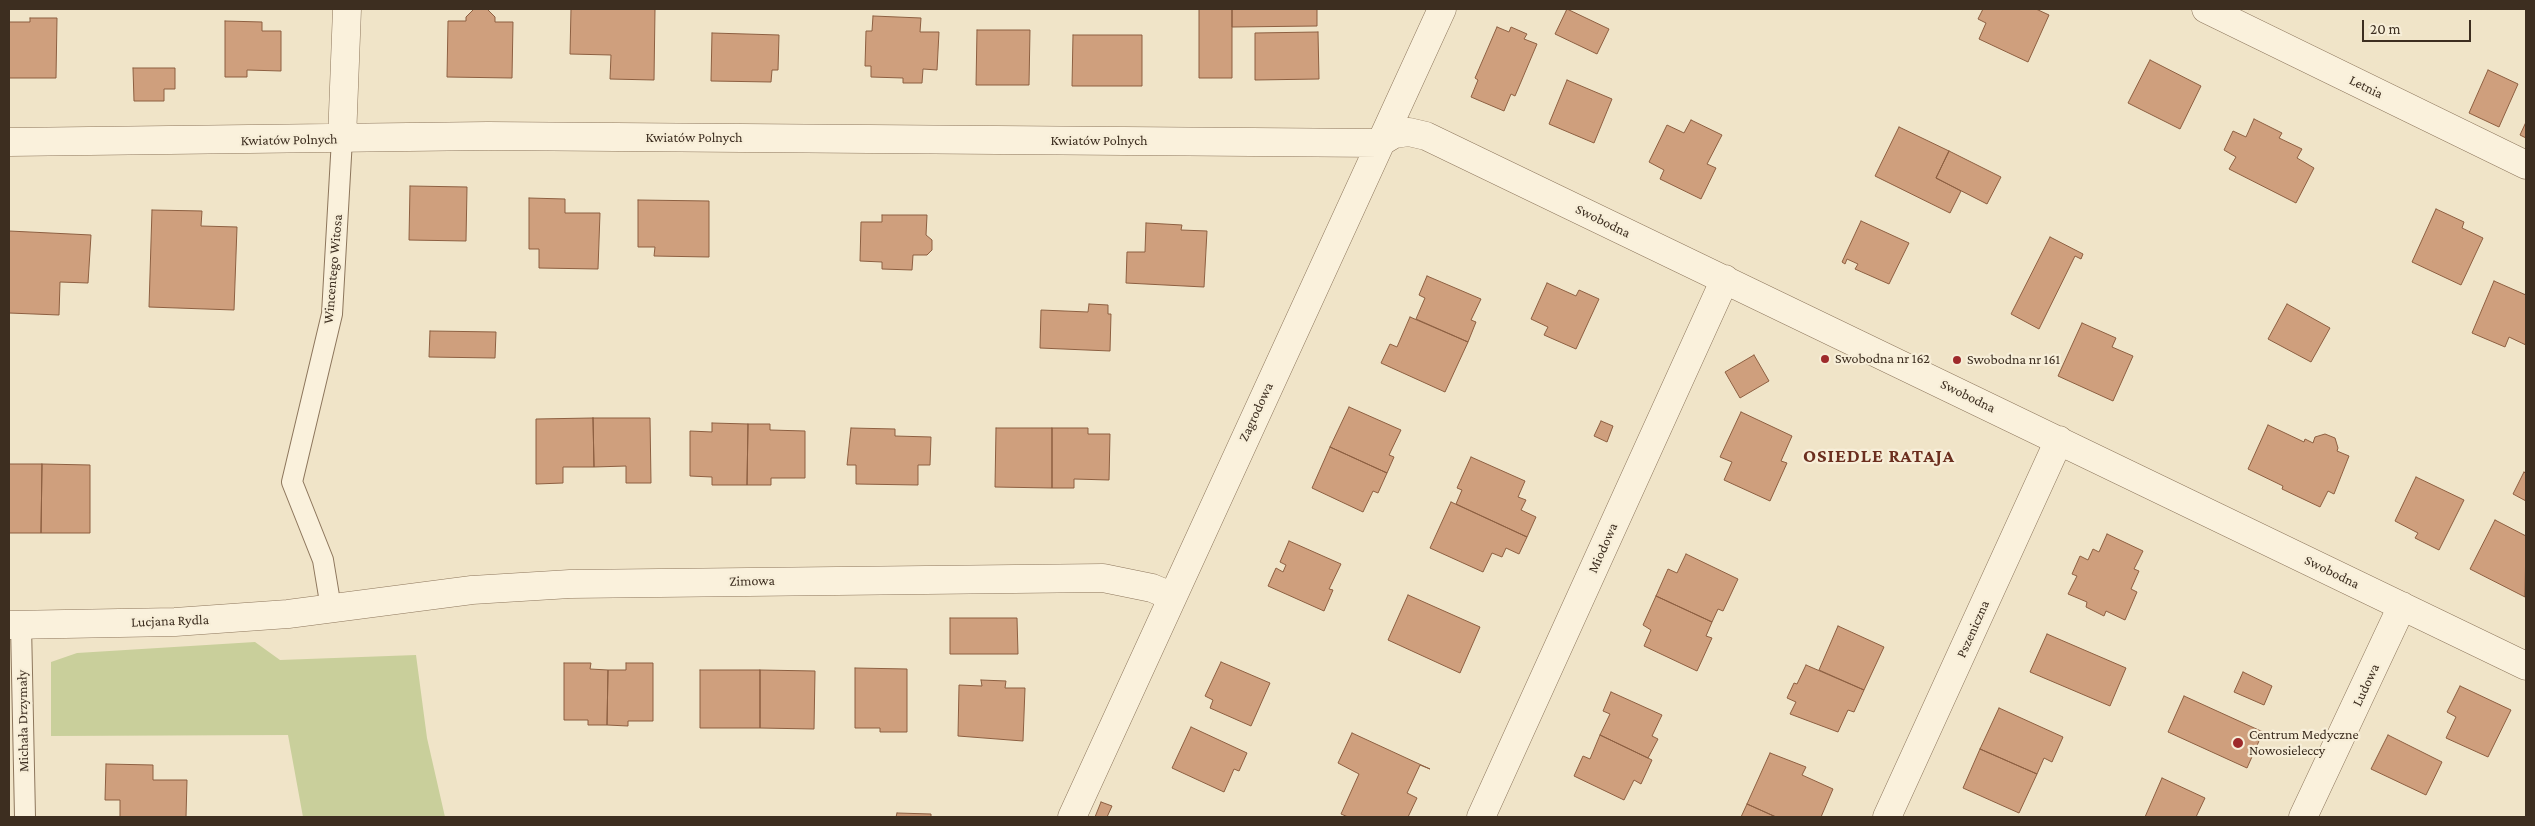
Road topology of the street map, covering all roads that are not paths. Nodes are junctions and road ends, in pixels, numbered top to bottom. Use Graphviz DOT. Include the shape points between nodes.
graph roads {
  1 [pos="347,9"];
  2 [pos="1442,9"];
  3 [pos="2206,9"];
  4 [pos="342,139"];
  5 [pos="9,142"];
  6 [pos="1379,143"];
  7 [pos="2526,165"];
  8 [pos="1725,279"];
  9 [pos="2059,440"];
  10 [pos="1172,596"];
  11 [pos="2402,606"];
  12 [pos="331,608"];
  13 [pos="15,625"];
  14 [pos="2526,666"];
  15 [pos="25,817"];
  16 [pos="1072,817"];
  17 [pos="1481,817"];
  18 [pos="1887,817"];
  19 [pos="2303,817"];
  1 -- 4 [label="street, Wincentego Witosa"];
  2 -- 6 [label="street, Zagrodowa"];
  3 -- 7 [label="street, Letnia"];
  4 -- 5 [label="street, Kwiatów Polnych"];
  4 -- 6 [label="street, Kwiatów Polnych" via="498,136"];
  4 -- 12 [label="lane, Wincentego Witosa" via="332,314 292,482 323,560"];
  6 -- 8 [label="street, Swobodna" via="1394,134 1409,132 1426,136"];
  6 -- 10 [label="street, Zagrodowa"];
  8 -- 9 [label="street, Swobodna"];
  8 -- 17 [label="street, Miodowa"];
  9 -- 11 [label="street, Swobodna"];
  9 -- 18 [label="street, Pszeniczna"];
  10 -- 12 [label="street, Zimowa" via="1152,588 1103,578 816,580 570,584 472,590"];
  10 -- 16 [label="street, Zagrodowa"];
  11 -- 14 [label="street, Swobodna"];
  11 -- 19 [label="street, Ludowa"];
  12 -- 13 [label="street, Lucjana Rydla" via="176,622"];
  13 -- 15 [label="lane, Michała Drzymały"];
}
